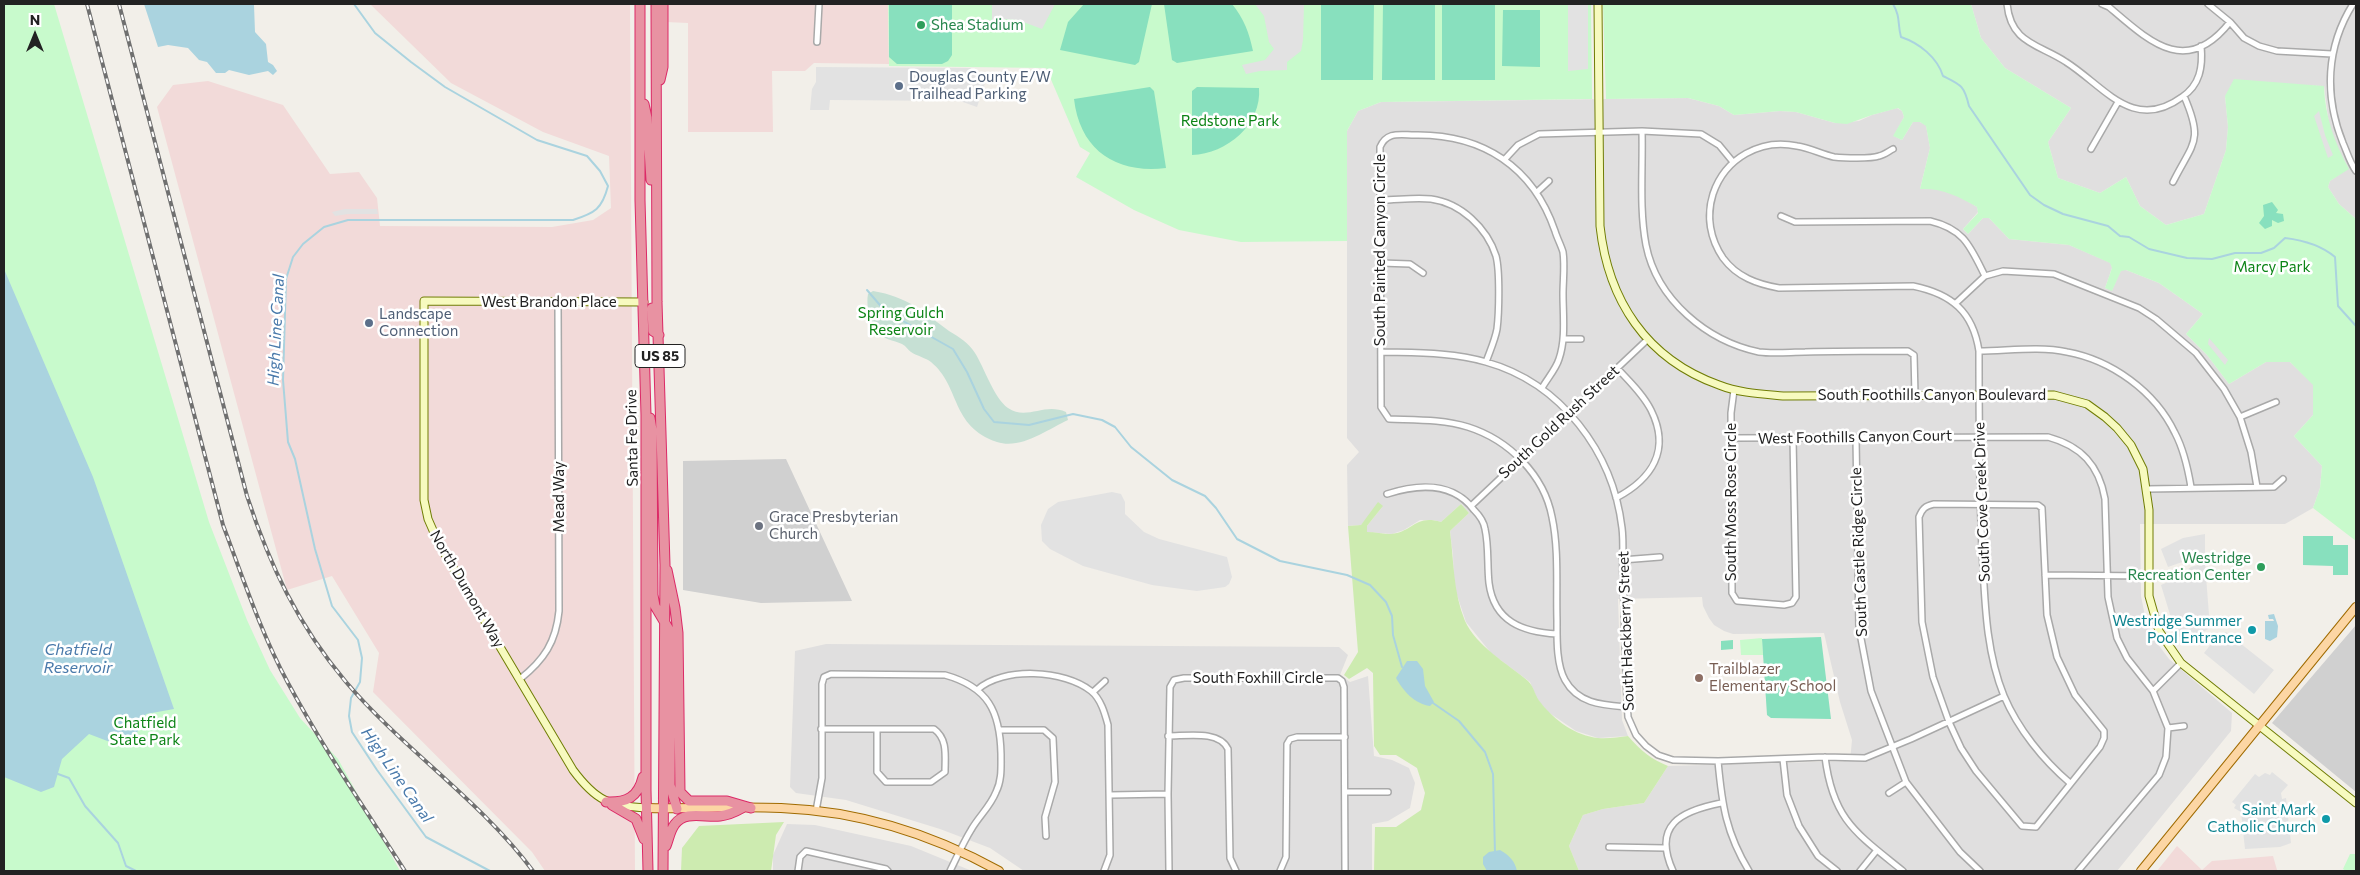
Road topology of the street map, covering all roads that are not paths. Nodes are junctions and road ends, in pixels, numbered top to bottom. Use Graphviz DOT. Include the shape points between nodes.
graph roads {
  1 [pos="640,4"];
  2 [pos="656,4"];
  3 [pos="663,4"];
  4 [pos="819,4"];
  5 [pos="1598,4"];
  6 [pos="2007,4"];
  7 [pos="2102,4"];
  8 [pos="2208,4"];
  9 [pos="2353,4"];
  10 [pos="2230,22"];
  11 [pos="817,42"];
  12 [pos="2201,46"];
  13 [pos="2332,54"];
  14 [pos="640,88"];
  15 [pos="657,92"];
  16 [pos="2184,96"];
  17 [pos="2118,102"];
  18 [pos="1642,131"];
  19 [pos="1600,132"];
  20 [pos="1893,149"];
  21 [pos="2091,149"];
  22 [pos="1505,159"];
  23 [pos="1733,162"];
  24 [pos="2356,171"];
  25 [pos="1549,181"];
  26 [pos="2173,182"];
  27 [pos="1536,192"];
  28 [pos="1381,200"];
  29 [pos="1781,216"];
  30 [pos="1381,263"];
  31 [pos="1423,273"];
  32 [pos="1985,276"];
  33 [pos="424,301"];
  34 [pos="558,302"];
  35 [pos="644,302"];
  36 [pos="1956,303"];
  37 [pos="659,335"];
  38 [pos="1563,338"];
  39 [pos="1581,339"];
  40 [pos="1648,339"];
  41 [pos="1979,351"];
  42 [pos="1381,352"];
  43 [pos="1486,362"];
  44 [pos="1617,368"];
  45 [pos="1542,388"];
  46 [pos="1734,390"];
  47 [pos="1979,394"];
  48 [pos="1914,395"];
  49 [pos="646,398"];
  50 [pos="2276,402"];
  51 [pos="1570,413"];
  52 [pos="2240,417"];
  53 [pos="1979,435"];
  54 [pos="1731,438"];
  55 [pos="1793,438"];
  56 [pos="1856,438"];
  57 [pos="1521,458"];
  58 [pos="2283,479"];
  59 [pos="2257,487"];
  60 [pos="2191,488"];
  61 [pos="2147,489"];
  62 [pos="1387,494"];
  63 [pos="1616,498"];
  64 [pos="1980,504"];
  65 [pos="1471,506"];
  66 [pos="1660,558"];
  67 [pos="1622,560"];
  68 [pos="665,565"];
  69 [pos="2045,575"];
  70 [pos="2148,576"];
  71 [pos="2107,577"];
  72 [pos="2356,607"];
  73 [pos="663,619"];
  74 [pos="1557,634"];
  75 [pos="2181,663"];
  76 [pos="520,679"];
  77 [pos="1105,681"];
  78 [pos="978,690"];
  79 [pos="2153,691"];
  80 [pos="1093,692"];
  81 [pos="2004,696"];
  82 [pos="1627,707"];
  83 [pos="1949,722"];
  84 [pos="2261,725"];
  85 [pos="2184,726"];
  86 [pos="2168,728"];
  87 [pos="821,729"];
  88 [pos="877,729"];
  89 [pos="1001,730"];
  90 [pos="1168,736"];
  91 [pos="1345,737"];
  92 [pos="1892,747"];
  93 [pos="1825,757"];
  94 [pos="1783,759"];
  95 [pos="1718,761"];
  96 [pos="646,762"];
  97 [pos="1906,782"];
  98 [pos="2070,783"];
  99 [pos="1346,792"];
  100 [pos="1388,792"];
  101 [pos="1889,792"];
  102 [pos="1168,794"];
  103 [pos="1110,795"];
  104 [pos="2356,802"];
  105 [pos="609,803"];
  106 [pos="1721,803"];
  107 [pos="647,808"];
  108 [pos="747,808"];
  109 [pos="663,809"];
  110 [pos="677,809"];
  111 [pos="816,811"];
  112 [pos="1046,836"];
  113 [pos="1609,847"];
  114 [pos="1665,848"];
  115 [pos="960,850"];
  116 [pos="1877,850"];
  117 [pos="663,858"];
  118 [pos="648,861"];
  119 [pos="648,871"];
  120 [pos="663,871"];
  121 [pos="798,871"];
  122 [pos="888,871"];
  123 [pos="950,871"];
  124 [pos="999,871"];
  125 [pos="1104,871"];
  126 [pos="1169,871"];
  127 [pos="1236,871"];
  128 [pos="1280,871"];
  129 [pos="1345,871"];
  130 [pos="1673,871"];
  131 [pos="1749,871"];
  132 [pos="1837,871"];
  133 [pos="1860,871"];
  134 [pos="1903,871"];
  135 [pos="1980,871"];
  136 [pos="2078,871"];
  137 [pos="2141,871"];
  1 -- 14 [label="highway, Santa Fe Drive / US 85"];
  2 -- 15 [label="highway, Santa Fe Drive / US 85"];
  3 -- 15 [label="highway" via="664,67"];
  4 -- 11 [label="street"];
  5 -- 19 [label="street, South Foothills Canyon Boulevard"];
  6 -- 17 [label="street" via="2008,15 2016,31 2034,47 2066,62"];
  7 -- 12 [label="street" via="2162,47 2186,50"];
  8 -- 10 [label="street"];
  9 -- 13 [label="street"];
  10 -- 12 [label="street" via="2213,41"];
  10 -- 13 [label="street" via="2244,38 2260,46 2277,51"];
  12 -- 16 [label="street" via="2200,72"];
  13 -- 24 [label="street" via="2330,90 2334,122"];
  14 -- 35 [label="highway, Santa Fe Drive / US 85"];
  14 -- 37 [label="highway" via="647,118 651,170 652,326"];
  15 -- 37 [label="highway, Santa Fe Drive / US 85"];
  16 -- 17 [label="street" via="2171,105 2145,111"];
  16 -- 26 [label="street" via="2194,118 2194,143"];
  17 -- 21 [label="street"];
  18 -- 19 [label="street"];
  18 -- 23 [label="street" via="1701,134 1719,145"];
  18 -- 48 [label="street" via="1643,220 1647,247 1662,284 1683,311 1716,337 1761,352 1908,350 1914,355"];
  19 -- 22 [label="street" via="1539,134 1518,145"];
  19 -- 40 [label="street, South Foothills Canyon Boulevard" via="1603,253 1615,291"];
  20 -- 23 [label="street, South Cove Creek Drive" via="1879,156 1835,157 1797,146 1775,144 1750,150"];
  22 -- 27 [label="street, South Painted Canyon Circle"];
  22 -- 28 [label="street, South Painted Canyon Circle" via="1456,138 1424,134 1390,135 1383,139 1380,147"];
  23 -- 36 [label="street, South Cove Creek Drive" via="1714,192 1709,220 1711,234 1726,262 1750,280 1779,288 1913,286 1931,290"];
  25 -- 27 [label="street"];
  27 -- 38 [label="street, South Painted Canyon Circle" via="1550,216 1563,253"];
  28 -- 30 [label="street, South Painted Canyon Circle"];
  28 -- 43 [label="street" via="1430,199 1447,204 1467,214 1484,231 1496,257 1498,287 1497,330"];
  29 -- 32 [label="street" via="1795,222 1930,221 1945,224 1963,236"];
  30 -- 31 [label="street" via="1410,264"];
  30 -- 42 [label="street, South Painted Canyon Circle"];
  32 -- 36 [label="street"];
  32 -- 52 [label="street" via="2003,271 2054,274 2139,308 2196,353 2224,389"];
  33 -- 34 [label="street, West Brandon Place"];
  33 -- 76 [label="street, North Dumont Way" via="424,500 428,519 439,544"];
  34 -- 35 [label="street, West Brandon Place"];
  34 -- 76 [label="street, Mead Way" via="560,611 551,646 538,664"];
  35 -- 49 [label="highway, Santa Fe Drive / US 85"];
  36 -- 41 [label="street, South Cove Creek Drive" via="1969,319"];
  37 -- 68 [label="highway, Santa Fe Drive / US 85"];
  38 -- 39 [label="street"];
  38 -- 45 [label="street, South Painted Canyon Circle" via="1559,360"];
  40 -- 44 [label="street, South Gold Rush Street"];
  40 -- 46 [label="street, South Foothills Canyon Boulevard" via="1695,375"];
  41 -- 47 [label="street, South Cove Creek Drive"];
  41 -- 60 [label="street" via="2066,351 2117,371 2147,394 2175,432 2186,460"];
  42 -- 43 [label="street, South Hackberry Street" via="1446,353"];
  42 -- 57 [label="street, South Painted Canyon Circle" via="1381,407 1389,419 1442,421 1468,427 1499,440"];
  43 -- 45 [label="street, South Hackberry Street"];
  44 -- 51 [label="street, South Gold Rush Street"];
  44 -- 63 [label="street" via="1650,409 1658,428 1658,445 1655,462 1648,475 1634,489"];
  45 -- 51 [label="street, South Hackberry Street"];
  46 -- 48 [label="street, South Foothills Canyon Boulevard" via="1783,396"];
  46 -- 54 [label="street, South Moss Rose Circle"];
  47 -- 48 [label="street, South Foothills Canyon Boulevard"];
  47 -- 53 [label="street, South Cove Creek Drive"];
  47 -- 61 [label="street, South Foothills Canyon Boulevard" via="2054,395 2087,404 2118,428 2131,445 2143,469"];
  49 -- 73 [label="highway" via="652,430 653,595"];
  49 -- 96 [label="highway, Santa Fe Drive / US 85"];
  50 -- 52 [label="street"];
  51 -- 57 [label="street, South Gold Rush Street"];
  51 -- 63 [label="street, South Hackberry Street" via="1598,453"];
  52 -- 59 [label="street"];
  53 -- 56 [label="street, West Foothills Canyon Court"];
  53 -- 64 [label="street, South Cove Creek Drive"];
  53 -- 71 [label="street" via="2048,436 2079,449 2090,460 2103,485 2106,499"];
  54 -- 55 [label="street, West Foothills Canyon Court"];
  54 -- 55 [label="street, South Moss Rose Circle" via="1732,592 1737,602 1784,605 1792,603 1796,597"];
  55 -- 56 [label="street, West Foothills Canyon Court"];
  56 -- 92 [label="street, South Castle Ridge Circle" via="1860,628 1871,691"];
  57 -- 65 [label="street, South Gold Rush Street"];
  57 -- 74 [label="street" via="1542,488 1552,516"];
  58 -- 59 [label="street" via="2274,487"];
  59 -- 60 [label="street"];
  60 -- 61 [label="street"];
  61 -- 70 [label="street, South Foothills Canyon Boulevard"];
  62 -- 65 [label="street" via="1406,488 1436,487 1458,494"];
  63 -- 67 [label="street, South Hackberry Street" via="1622,529"];
  64 -- 69 [label="street" via="2038,505 2042,508"];
  64 -- 81 [label="street, South Cove Creek Drive" via="1985,619"];
  64 -- 83 [label="street" via="1927,505 1919,517 1925,645"];
  65 -- 74 [label="street" via="1485,528 1489,585 1497,609 1518,627"];
  66 -- 67 [label="street"];
  67 -- 82 [label="street, South Hackberry Street"];
  68 -- 73 [label="highway, Santa Fe Drive / US 85"];
  68 -- 108 [label="highway" via="677,625 680,790 689,801 728,802"];
  69 -- 71 [label="street"];
  69 -- 98 [label="street" via="2047,615 2058,657 2075,695 2104,731 2100,747"];
  70 -- 71 [label="street"];
  70 -- 75 [label="street, South Foothills Canyon Boulevard" via="2149,596 2159,631"];
  71 -- 79 [label="street" via="2117,638 2127,658"];
  72 -- 84 [label="main road"];
  73 -- 109 [label="highway, Santa Fe Drive / US 85"];
  73 -- 110 [label="highway" via="671,634 670,785"];
  74 -- 82 [label="street" via="1564,679 1572,689 1597,705"];
  75 -- 79 [label="street"];
  75 -- 84 [label="street, South Foothills Canyon Boulevard"];
  76 -- 105 [label="street, North Dumont Way" via="573,770 592,794"];
  77 -- 80 [label="street"];
  78 -- 80 [label="street" via="1002,676 1049,674 1074,680"];
  78 -- 87 [label="street" via="960,679 945,675 831,674 824,677 822,684"];
  78 -- 89 [label="street" via="992,706"];
  79 -- 86 [label="street"];
  80 -- 103 [label="street" via="1104,709 1108,726"];
  81 -- 83 [label="street, South Hackberry Street"];
  81 -- 98 [label="street, South Cove Creek Drive" via="2032,743"];
  82 -- 95 [label="street, South Hackberry Street" via="1636,735 1658,755 1673,760"];
  83 -- 92 [label="street, South Hackberry Street"];
  83 -- 98 [label="street" via="1976,770 2022,826 2036,827"];
  84 -- 104 [label="street, South Foothills Canyon Boulevard"];
  84 -- 137 [label="main road"];
  85 -- 86 [label="street"];
  86 -- 136 [label="street" via="2166,757 2159,775"];
  87 -- 88 [label="street"];
  87 -- 111 [label="street" via="822,778"];
  88 -- 88 [label="street" via="934,729 945,742 945,772 931,782 886,782 877,772"];
  89 -- 112 [label="street" via="1044,730 1053,738 1055,782 1045,817"];
  89 -- 115 [label="street" via="1001,775 997,790"];
  90 -- 91 [label="street, South Foxhill Circle" via="1170,687 1174,680 1338,678 1344,687"];
  90 -- 102 [label="street, South Foxhill Circle"];
  90 -- 127 [label="street" via="1217,737 1225,742 1228,750 1230,858"];
  91 -- 99 [label="street, South Foxhill Circle"];
  91 -- 128 [label="street" via="1297,737 1287,744 1286,857"];
  92 -- 93 [label="street, South Hackberry Street" via="1865,758"];
  92 -- 97 [label="street, South Castle Ridge Circle"];
  93 -- 94 [label="street, South Hackberry Street"];
  93 -- 116 [label="street" via="1830,787 1839,811 1854,830"];
  94 -- 95 [label="street, South Hackberry Street"];
  94 -- 132 [label="street" via="1787,795 1799,826 1818,856"];
  95 -- 106 [label="street"];
  96 -- 105 [label="highway" via="640,787 634,796"];
  96 -- 107 [label="highway, Santa Fe Drive / US 85"];
  97 -- 101 [label="street"];
  97 -- 135 [label="street, South Castle Ridge Circle" via="1960,852"];
  99 -- 100 [label="street"];
  99 -- 129 [label="street, South Foxhill Circle"];
  102 -- 103 [label="street"];
  102 -- 126 [label="street, South Foxhill Circle"];
  103 -- 125 [label="street" via="1110,855"];
  105 -- 107 [label="street"];
  105 -- 118 [label="highway" via="629,813 639,823"];
  106 -- 114 [label="street" via="1681,815 1669,830"];
  106 -- 131 [label="street" via="1735,847"];
  107 -- 109 [label="main road"];
  107 -- 118 [label="highway, Santa Fe Drive / US 85"];
  108 -- 110 [label="main road"];
  108 -- 111 [label="main road"];
  108 -- 117 [label="highway" via="718,816 679,819 672,829"];
  109 -- 110 [label="main road"];
  109 -- 117 [label="highway, Santa Fe Drive / US 85"];
  111 -- 115 [label="main road" via="894,828"];
  113 -- 114 [label="street"];
  114 -- 130 [label="street"];
  115 -- 123 [label="street"];
  115 -- 124 [label="main road"];
  116 -- 133 [label="street"];
  116 -- 134 [label="street"];
  117 -- 120 [label="highway, Santa Fe Drive / US 85"];
  118 -- 119 [label="highway, Santa Fe Drive / US 85"];
  121 -- 122 [label="street" via="800,857 806,851 847,858"];
}
